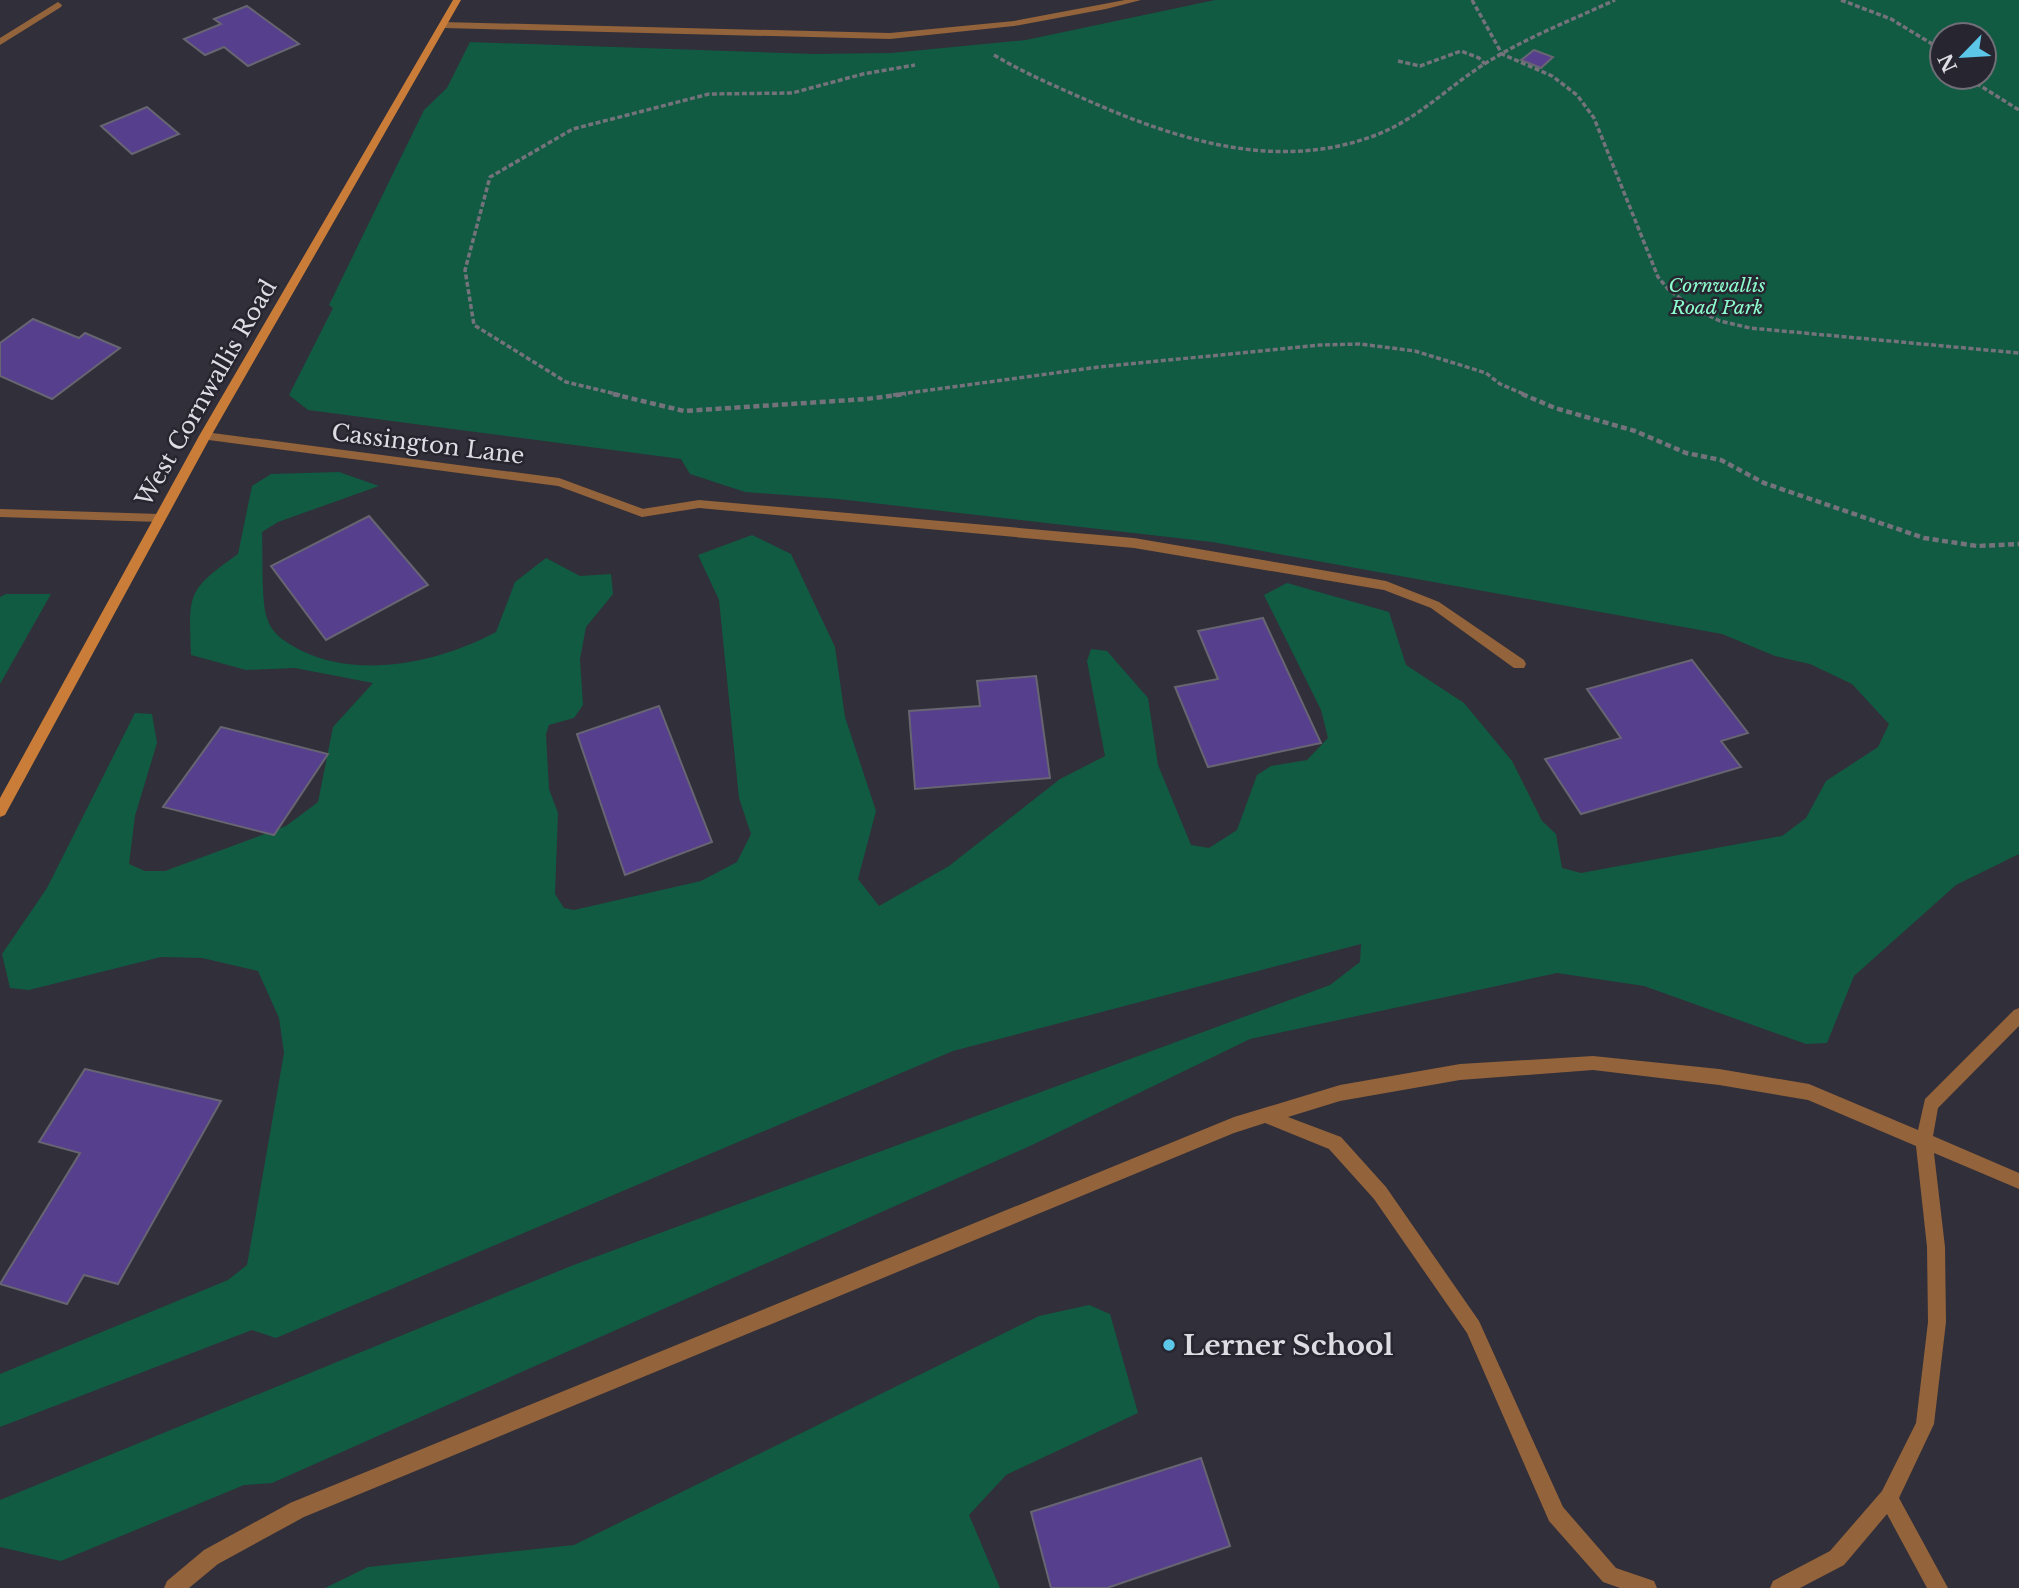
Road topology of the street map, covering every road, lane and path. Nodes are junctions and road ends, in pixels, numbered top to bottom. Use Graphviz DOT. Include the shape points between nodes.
graph roads {
  1 [pos="457,0"];
  2 [pos="1137,0"];
  3 [pos="1472,0"];
  4 [pos="1615,0"];
  5 [pos="1841,0"];
  6 [pos="58,5"];
  7 [pos="443,25"];
  8 [pos="1928,41"];
  9 [pos="0,42"];
  10 [pos="1502,54"];
  11 [pos="984,57"];
  12 [pos="1398,61"];
  13 [pos="924,63"];
  14 [pos="1485,64"];
  15 [pos="1989,91"];
  16 [pos="2019,110"];
  17 [pos="2019,353"];
  18 [pos="205,436"];
  19 [pos="0,513"];
  20 [pos="160,518"];
  21 [pos="2019,544"];
  22 [pos="1519,664"];
  23 [pos="0,811"];
  24 [pos="2019,1015"];
  25 [pos="1266,1116"];
  26 [pos="1924,1141"];
  27 [pos="2019,1181"];
  28 [pos="1889,1497"];
  29 [pos="174,1588"];
  30 [pos="1647,1588"];
  31 [pos="1780,1588"];
  32 [pos="1938,1588"];
  1 -- 7 [label="street, West Cornwallis Road"];
  2 -- 7 [label="street" via="1013,23 890,36"];
  3 -- 10 [label="path"];
  4 -- 10 [label="path"];
  5 -- 8 [label="path" via="1891,19"];
  6 -- 9 [label="street"];
  7 -- 18 [label="street, West Cornwallis Road"];
  10 -- 14 [label="path"];
  10 -- 17 [label="path" via="1552,76 1577,95 1594,118 1658,277 1684,304 1734,326 1766,331"];
  11 -- 14 [label="path" via="996,56 1128,119 1197,142 1235,150 1282,151 1315,151 1375,135 1419,114"];
  12 -- 14 [label="path" via="1420,66 1461,51"];
  13 -- 21 [label="path" via="792,93 709,94 573,129 489,177 466,270 474,325 566,382 684,411 866,399 1099,367 1320,345 1360,344 1415,351 1486,373 1555,408 1635,431 1686,453 1721,460 1764,483 1924,538 1977,545"];
  15 -- 16 [label="path"];
  18 -- 20 [label="street, West Cornwallis Road"];
  18 -- 22 [label="street, Cassington Lane" via="559,482 642,513 699,505 1134,544 1386,586 1435,605"];
  19 -- 20 [label="street"];
  20 -- 23 [label="street, West Cornwallis Road"];
  24 -- 26 [label="street" via="1931,1104"];
  25 -- 26 [label="street" via="1340,1093 1460,1072 1593,1063 1809,1092"];
  25 -- 29 [label="street" via="1221,1130 297,1510 211,1557"];
  25 -- 30 [label="street" via="1335,1143 1380,1193 1473,1327 1556,1514 1610,1575"];
  26 -- 27 [label="street"];
  26 -- 28 [label="street" via="1936,1247 1937,1322 1925,1424"];
  28 -- 31 [label="street" via="1837,1558"];
  28 -- 32 [label="street"];
}
